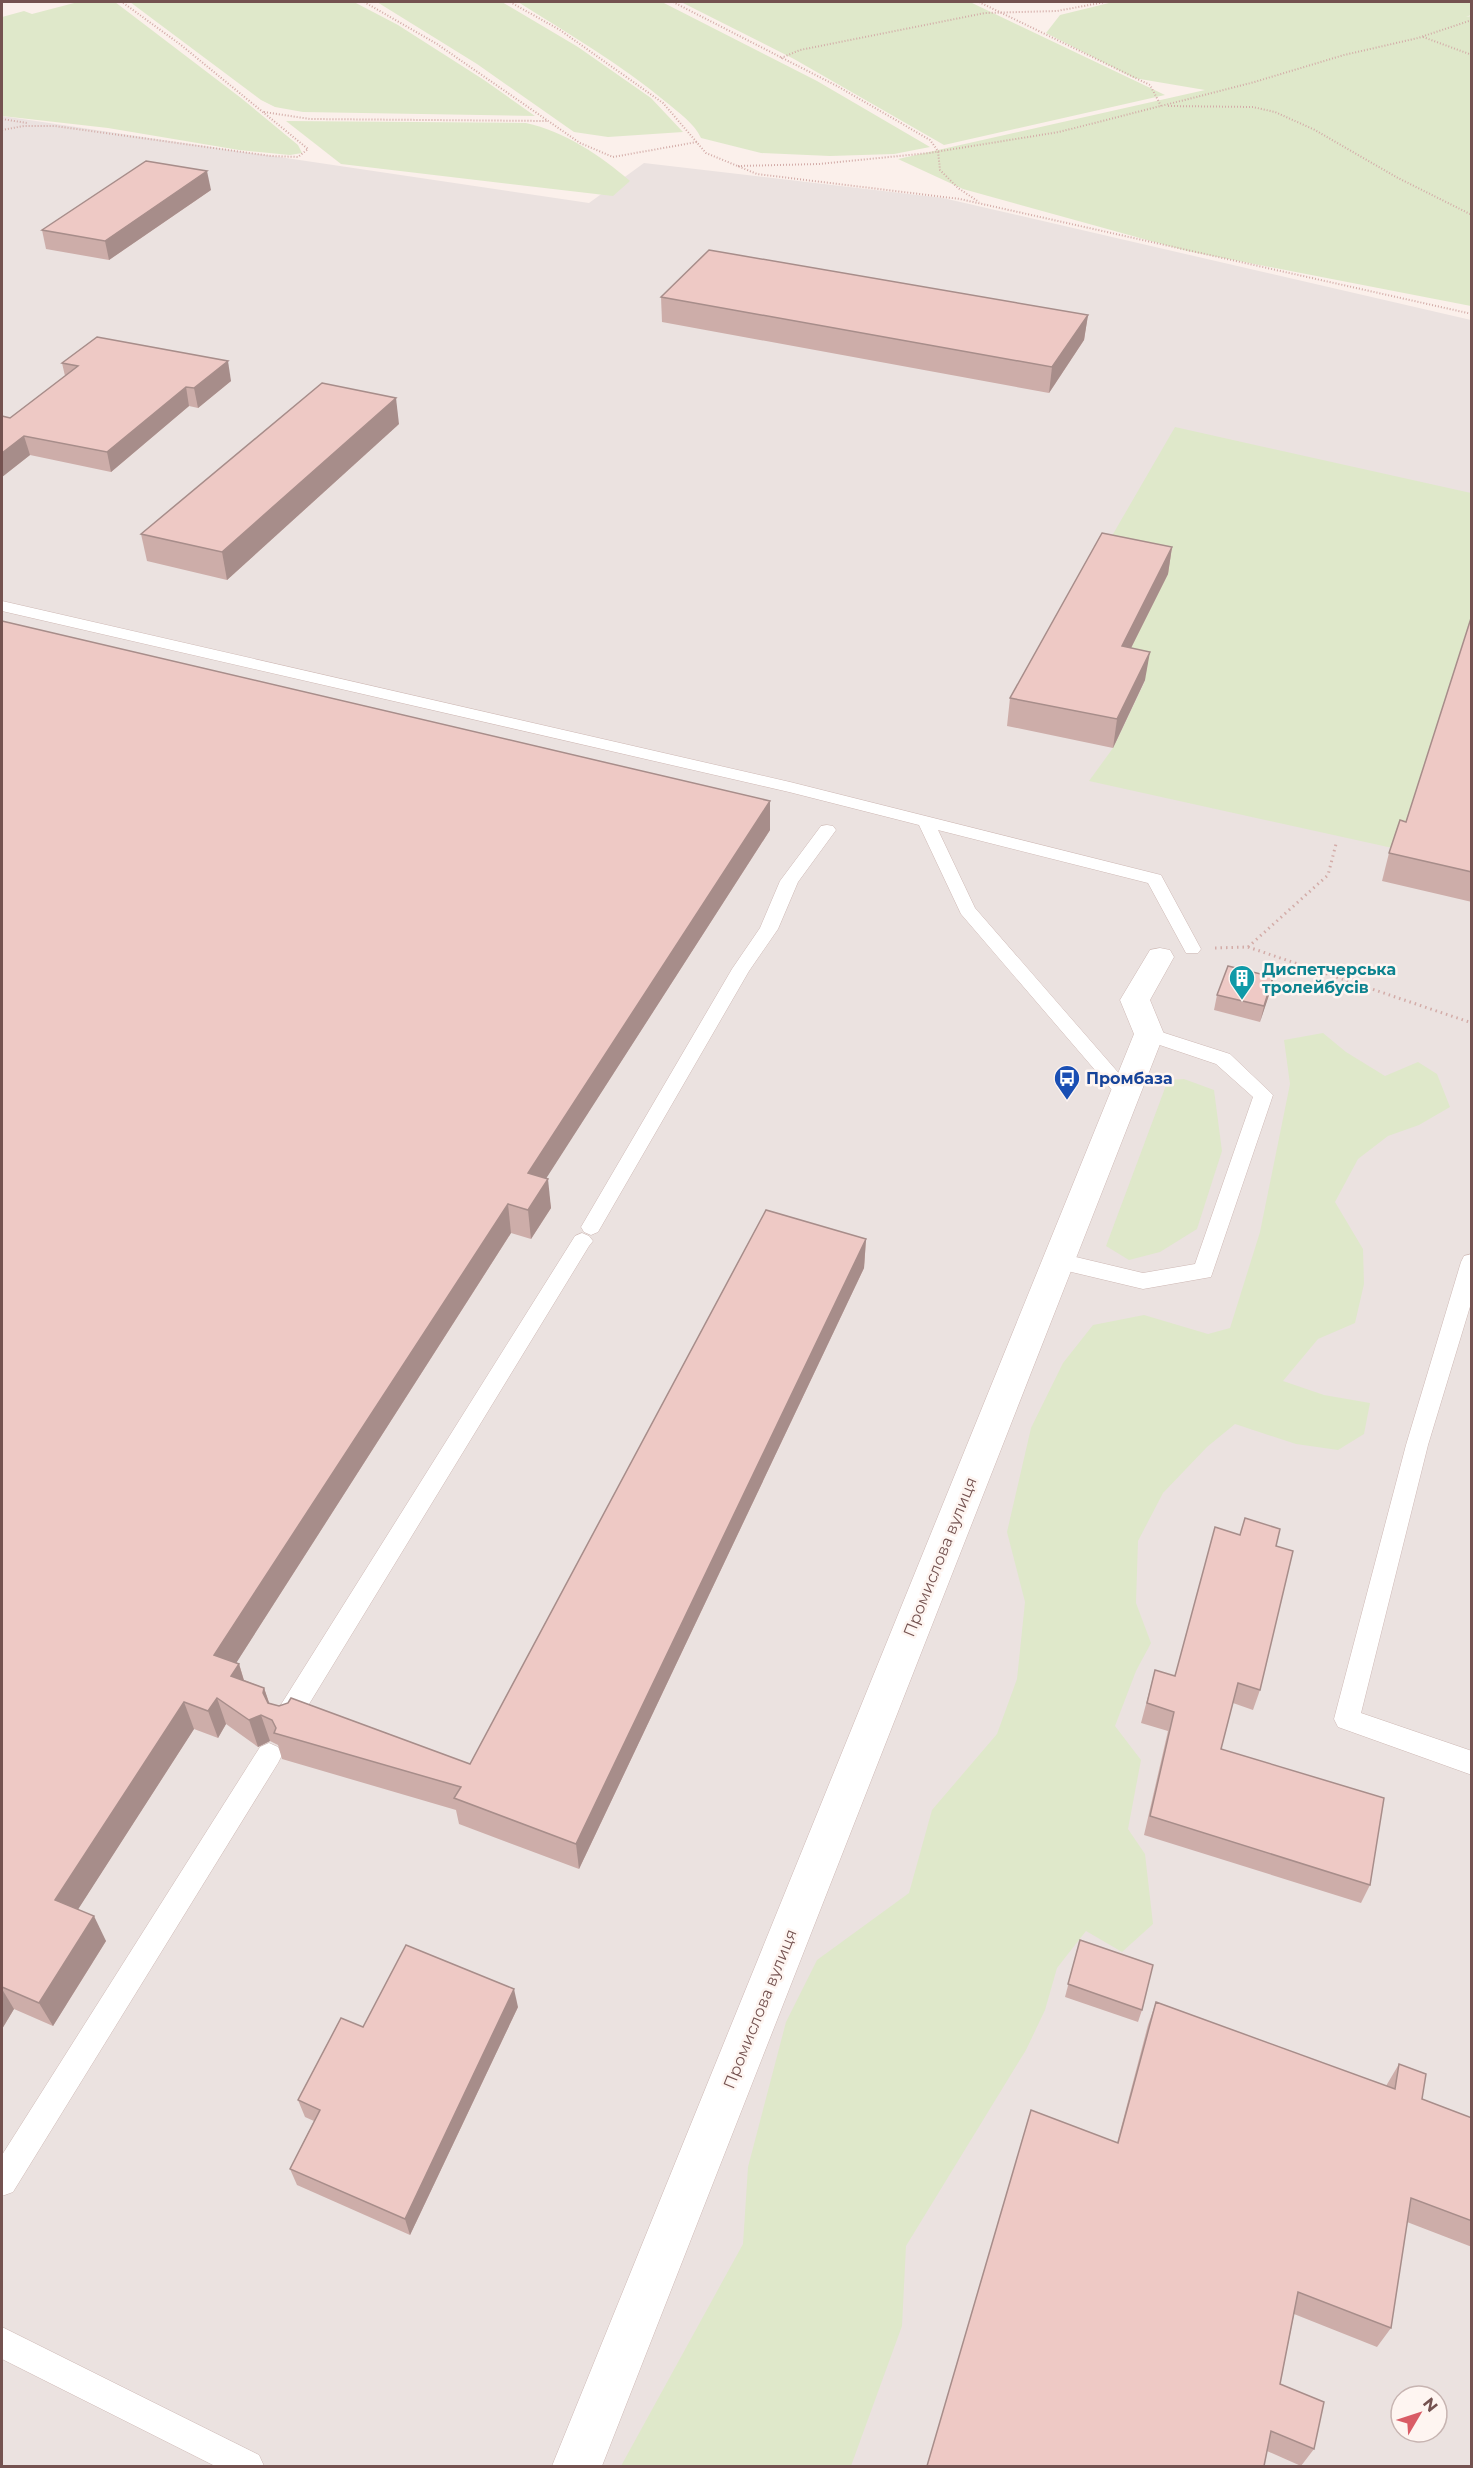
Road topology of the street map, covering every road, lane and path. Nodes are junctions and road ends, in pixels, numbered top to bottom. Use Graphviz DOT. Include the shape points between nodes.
graph roads {
  1 [pos="122,2"];
  2 [pos="364,2"];
  3 [pos="510,2"];
  4 [pos="673,2"];
  5 [pos="979,2"];
  6 [pos="1105,2"];
  7 [pos="1003,13"];
  8 [pos="1472,20"];
  9 [pos="1422,37"];
  10 [pos="1472,55"];
  11 [pos="780,58"];
  12 [pos="1161,106"];
  13 [pos="263,112"];
  14 [pos="2,119"];
  15 [pos="548,121"];
  16 [pos="30,123"];
  17 [pos="2,130"];
  18 [pos="697,142"];
  19 [pos="938,151"];
  20 [pos="734,166"];
  21 [pos="983,204"];
  22 [pos="1472,215"];
  23 [pos="1472,314"];
  24 [pos="2,606"];
  25 [pos="926,822"];
  26 [pos="827,830"];
  27 [pos="1336,844"];
  28 [pos="1248,946"];
  29 [pos="1192,949"];
  30 [pos="1160,957"];
  31 [pos="1472,1023"];
  32 [pos="1149,1034"];
  33 [pos="1126,1093"];
  34 [pos="1059,1261"];
  35 [pos="1472,1262"];
  36 [pos="285,1719"];
  37 [pos="269,1755"];
  38 [pos="1472,1763"];
  39 [pos="2,2181"];
  40 [pos="2,2343"];
  41 [pos="248,2466"];
  42 [pos="577,2466"];
  1 -- 13 [label="path"];
  2 -- 15 [label="path" via="428,38"];
  3 -- 18 [label="path" via="560,30 663,103"];
  4 -- 11 [label="path"];
  5 -- 7 [label="path"];
  6 -- 7 [label="path" via="1057,11"];
  7 -- 11 [label="path" via="800,50"];
  7 -- 12 [label="path" via="1150,85"];
  8 -- 9 [label="path"];
  9 -- 10 [label="path"];
  9 -- 12 [label="path" via="1344,54"];
  11 -- 19 [label="path" via="930,140"];
  12 -- 19 [label="path" via="1059,132"];
  12 -- 22 [label="path" via="1253,107 1275,112"];
  13 -- 15 [label="path" via="310,119"];
  13 -- 16 [label="path" via="308,149 303,155 259,156 114,132"];
  14 -- 16 [label="path"];
  15 -- 18 [label="path" via="580,143 613,156"];
  16 -- 17 [label="path"];
  18 -- 20 [label="path" via="706,153"];
  19 -- 20 [label="path" via="819,164"];
  19 -- 21 [label="path" via="940,170"];
  20 -- 21 [label="path" via="758,174 926,193"];
  21 -- 23 [label="path"];
  24 -- 25 [label="lane" via="790,787"];
  25 -- 29 [label="lane" via="1155,879"];
  25 -- 33 [label="lane" via="967,910"];
  26 -- 36 [label="lane" via="789,881 769,928 586,1234"];
  27 -- 28 [label="path" via="1328,875"];
  28 -- 29 [label="path"];
  28 -- 31 [label="path"];
  30 -- 32 [label="street" via="1135,1000"];
  32 -- 33 [label="street, Промислова вулиця"];
  32 -- 34 [label="lane" via="1223,1059 1263,1095 1203,1271 1143,1281"];
  33 -- 34 [label="street, Промислова вулиця"];
  34 -- 42 [label="street, Промислова вулиця"];
  35 -- 38 [label="lane" via="1417,1445 1347,1719"];
  37 -- 39 [label="lane"];
  40 -- 41 [label="lane"];
}
